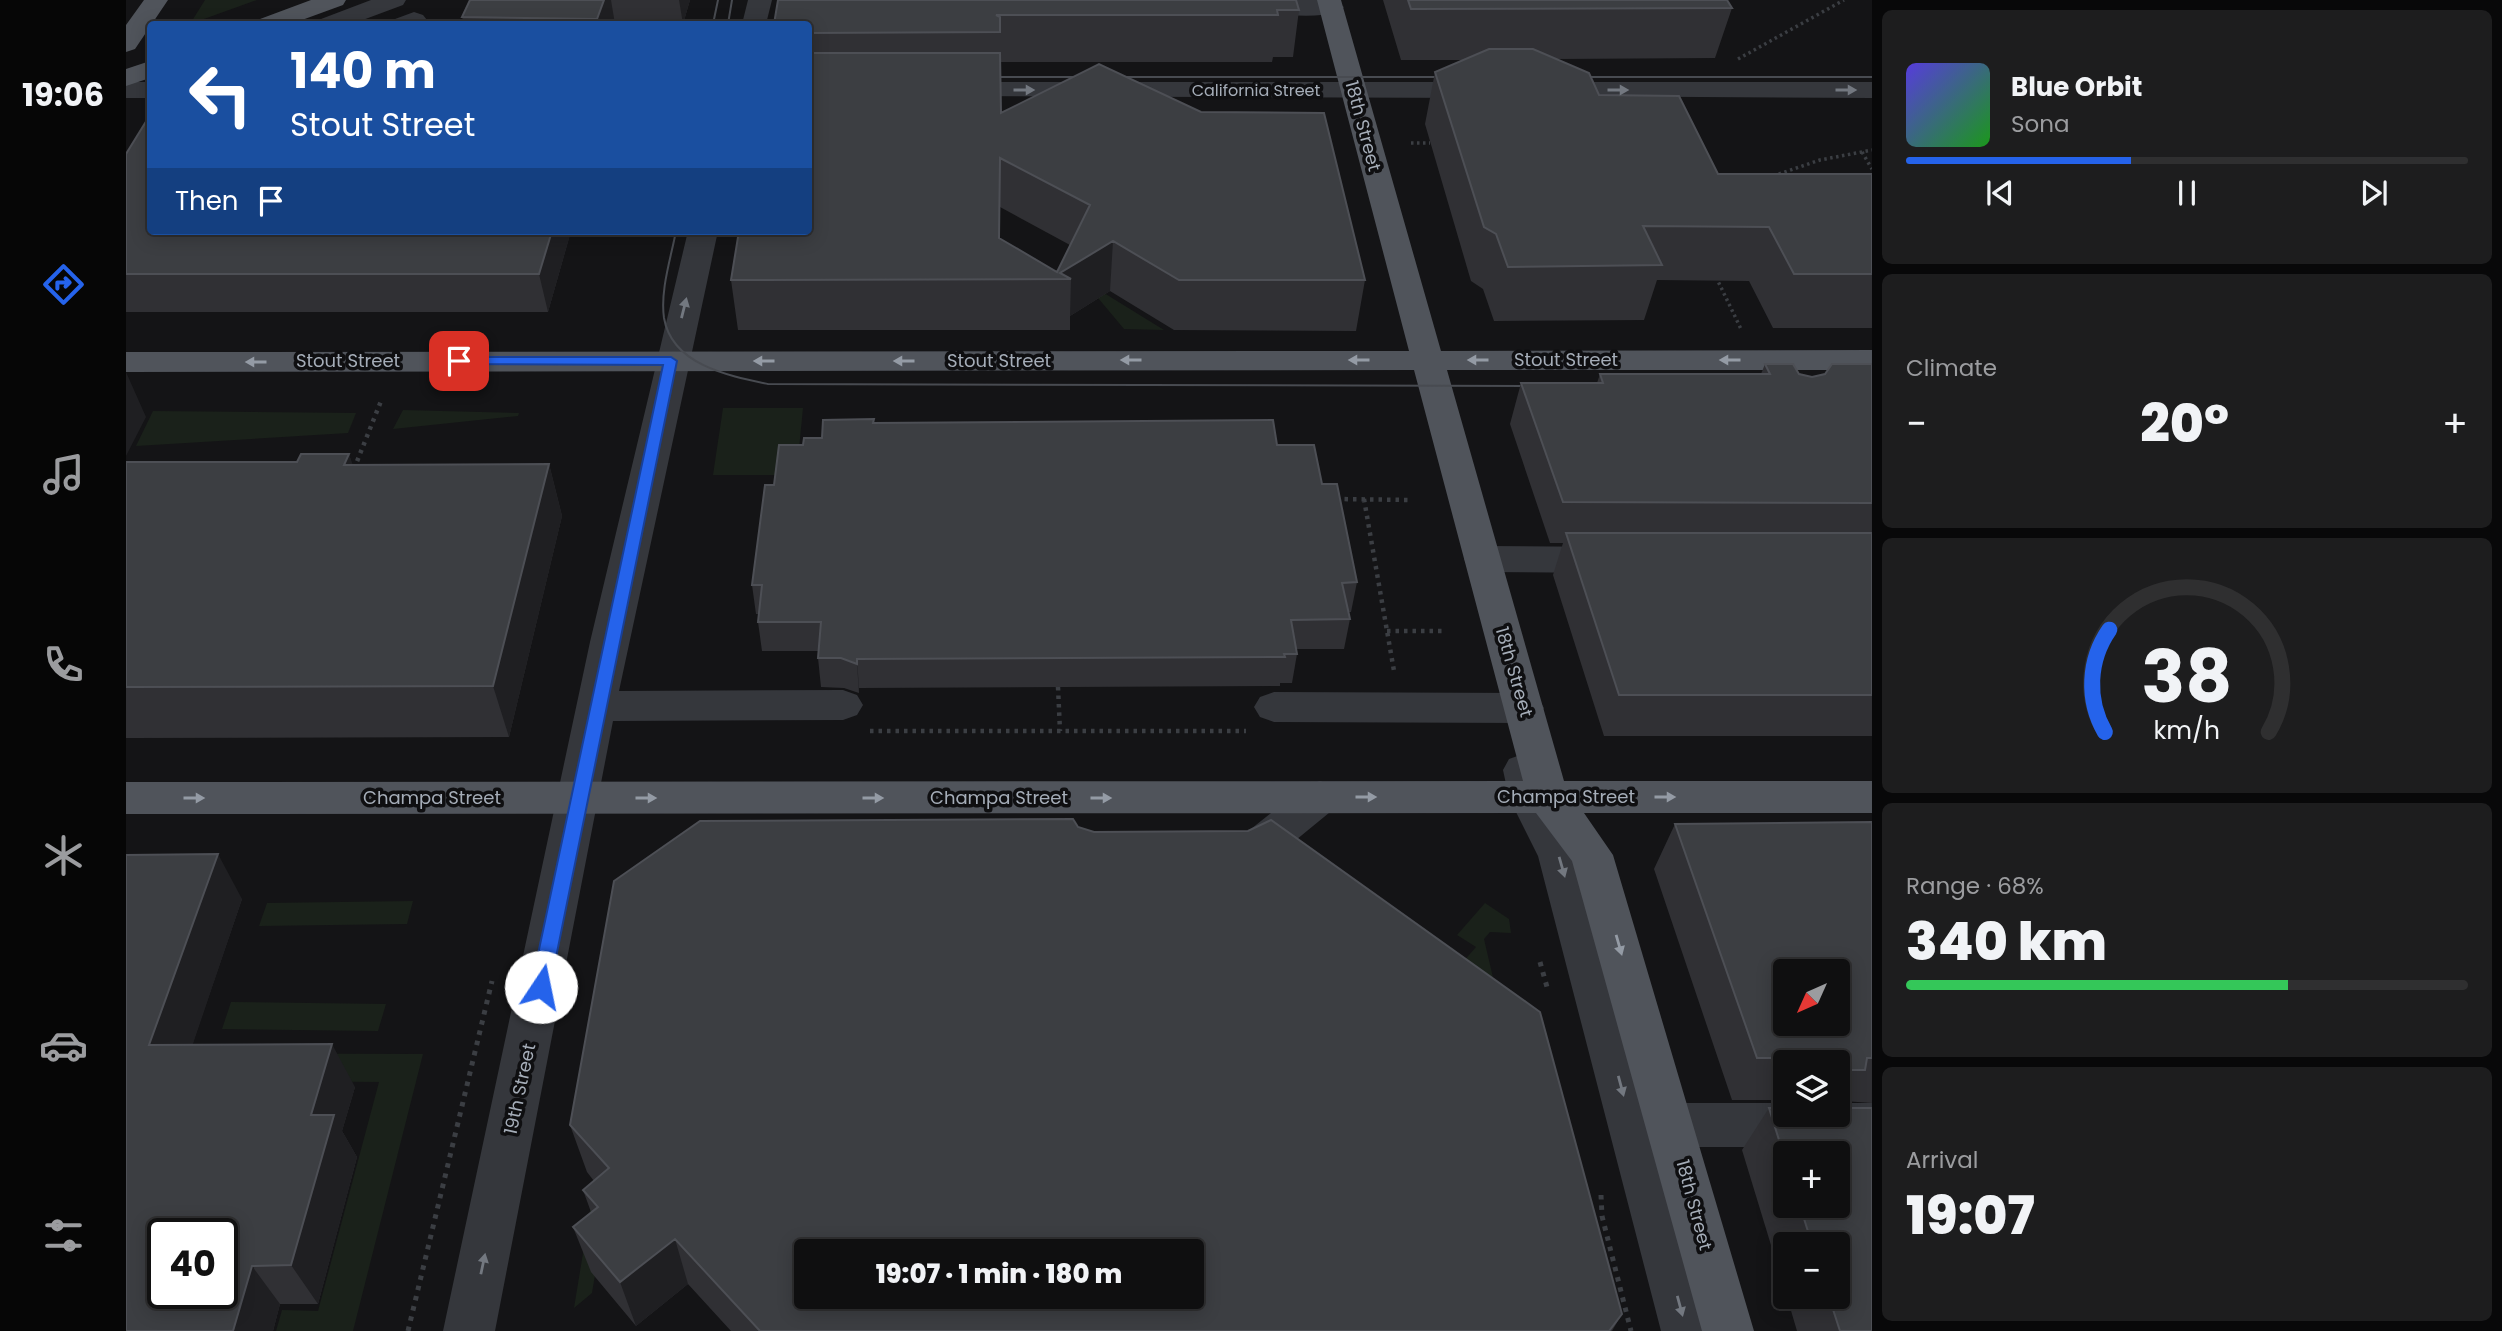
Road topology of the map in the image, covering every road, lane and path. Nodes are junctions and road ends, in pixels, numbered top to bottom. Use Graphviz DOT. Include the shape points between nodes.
graph roads {
  1 [pos="156,0"];
  2 [pos="334,0"];
  3 [pos="394,0"];
  4 [pos="760,0"];
  5 [pos="1844,0"];
  6 [pos="1325,3"];
  7 [pos="1281,7"];
  8 [pos="277,21"];
  9 [pos="338,21"];
  10 [pos="755,21"];
  11 [pos="126,44"];
  12 [pos="1729,63"];
  13 [pos="147,70"];
  14 [pos="126,78"];
  15 [pos="126,90"];
  16 [pos="147,90"];
  17 [pos="920,90"];
  18 [pos="1349,90"];
  19 [pos="1872,90"];
  20 [pos="1411,142"];
  21 [pos="1430,143"];
  22 [pos="1872,150"];
  23 [pos="1862,152"];
  24 [pos="1872,169"];
  25 [pos="1773,176"];
  26 [pos="702,235"];
  27 [pos="1716,276"];
  28 [pos="1743,333"];
  29 [pos="1420,360"];
  30 [pos="1771,360"];
  31 [pos="1872,360"];
  32 [pos="671,361"];
  33 [pos="126,362"];
  34 [pos="1788,393"];
  35 [pos="380,401"];
  36 [pos="349,482"];
  37 [pos="1329,499"];
  38 [pos="1364,499"];
  39 [pos="1410,500"];
  40 [pos="1482,559"];
  41 [pos="1649,559"];
  42 [pos="1387,631"];
  43 [pos="1441,631"];
  44 [pos="1395,674"];
  45 [pos="1058,687"];
  46 [pos="597,706"];
  47 [pos="1515,708"];
  48 [pos="856,718"];
  49 [pos="1262,719"];
  50 [pos="1060,731"];
  51 [pos="1320,797"];
  52 [pos="1872,797"];
  53 [pos="126,798"];
  54 [pos="578,798"];
  55 [pos="1539,798"];
  56 [pos="1198,863"];
  57 [pos="1672,1125"];
  58 [pos="1872,1125"];
  59 [pos="469,1331"];
  60 [pos="1687,1331"];
  61 [pos="1728,1331"];
  1 -- 11 [label="main road"];
  2 -- 8 [label="main road"];
  3 -- 9 [label="street"];
  4 -- 10 [label="street"];
  5 -- 12 [label="path"];
  6 -- 7 [label="street"];
  6 -- 18 [label="street"];
  13 -- 14 [label="main road"];
  15 -- 16 [label="street"];
  17 -- 18 [label="street, California Street, one-way"];
  18 -- 19 [label="street, California Street, one-way"];
  18 -- 29 [label="street"];
  20 -- 21 [label="path"];
  22 -- 23 [label="path"];
  23 -- 24 [label="path"];
  23 -- 25 [label="path"];
  32 -- 26 [label="street, 19th Street, one-way"];
  27 -- 28 [label="path"];
  30 -- 29 [label="main road, Stout Street, one-way"];
  29 -- 32 [label="main road, Stout Street, one-way"];
  29 -- 40 [label="main road, 18th Street"];
  29 -- 47 [label="street"];
  30 -- 31 [label="main road, Stout Street"];
  30 -- 34 [label="street"];
  32 -- 33 [label="main road, Stout Street, one-way"];
  32 -- 46 [label="street, 19th Street"];
  35 -- 36 [label="path"];
  37 -- 38 [label="path"];
  38 -- 39 [label="path"];
  38 -- 42 [label="path"];
  40 -- 41 [label="street"];
  40 -- 47 [label="main road, 18th Street"];
  42 -- 43 [label="path"];
  42 -- 44 [label="path"];
  45 -- 50 [label="path"];
  46 -- 48 [label="street"];
  46 -- 54 [label="street, 19th Street"];
  47 -- 49 [label="street"];
  47 -- 55 [label="main road, 18th Street"];
  48 -- 50 [label="path"];
  49 -- 50 [label="path"];
  54 -- 51 [label="main road, Champa Street, one-way"];
  51 -- 55 [label="main road, Champa Street, one-way"];
  51 -- 56 [label="street" via="1239,863"];
  55 -- 52 [label="main road, Champa Street, one-way"];
  53 -- 54 [label="main road, Champa Street, one-way"];
  59 -- 54 [label="street, 19th Street, one-way"];
  55 -- 57 [label="main road, 18th Street, one-way" via="1592,855"];
  55 -- 60 [label="street, one-way" via="1559,856"];
  57 -- 58 [label="street"];
  57 -- 61 [label="main road, 18th Street"];
}
